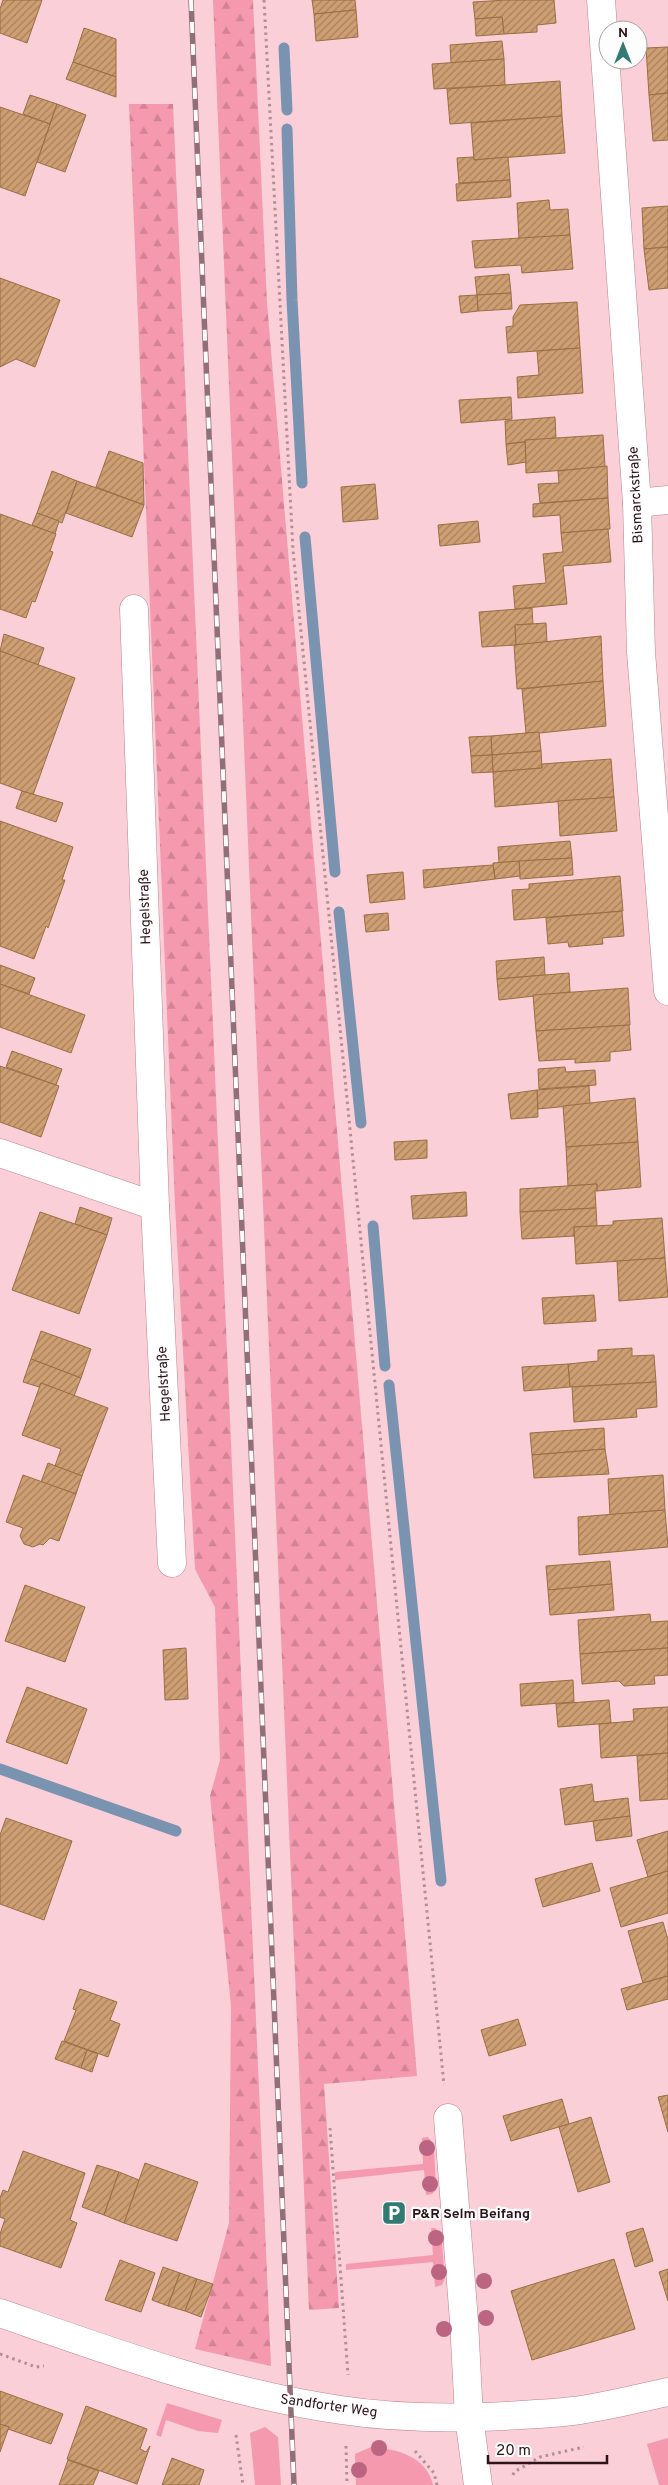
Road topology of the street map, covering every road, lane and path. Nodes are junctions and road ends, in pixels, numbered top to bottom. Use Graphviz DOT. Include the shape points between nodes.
graph roads {
  1 [pos="264,0"];
  2 [pos="601,0"];
  3 [pos="668,500"];
  4 [pos="637,503"];
  5 [pos="134,609"];
  6 [pos="668,990"];
  7 [pos="0,1153"];
  8 [pos="155,1206"];
  9 [pos="172,1563"];
  10 [pos="448,2118"];
  11 [pos="330,2128"];
  12 [pos="0,2313"];
  13 [pos="347,2359"];
  14 [pos="668,2392"];
  15 [pos="469,2418"];
  16 [pos="236,2435"];
  17 [pos="346,2443"];
  18 [pos="586,2447"];
  19 [pos="512,2479"];
  20 [pos="243,2485"];
  21 [pos="347,2485"];
  22 [pos="478,2485"];
  1 -- 10 [label="path" via="293,550"];
  2 -- 4 [label="street, Bismarckstraße"];
  3 -- 4 [label="street"];
  4 -- 6 [label="street, Bismarckstraße" via="641,652"];
  5 -- 8 [label="street, Hegelstraße"];
  7 -- 8 [label="street"];
  8 -- 9 [label="street, Hegelstraße"];
  10 -- 15 [label="street"];
  11 -- 13 [label="path"];
  12 -- 15 [label="street, Sandforter Weg" via="122,2356 218,2385 342,2410"];
  14 -- 15 [label="street, Sandforter Weg" via="566,2412"];
  15 -- 22 [label="street"];
  16 -- 20 [label="path"];
  17 -- 21 [label="path"];
  18 -- 19 [label="path" via="540,2457 514,2472"];
}
